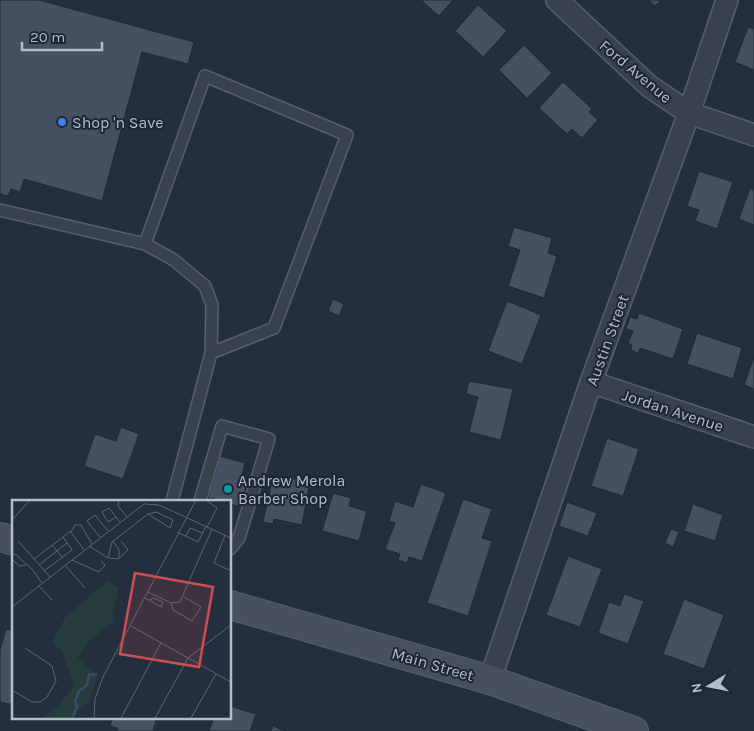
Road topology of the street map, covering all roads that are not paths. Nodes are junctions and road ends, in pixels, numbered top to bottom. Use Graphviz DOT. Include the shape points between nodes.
graph roads {
  1 [pos="557,0"];
  2 [pos="727,0"];
  3 [pos="689,113"];
  4 [pos="754,135"];
  5 [pos="0,210"];
  6 [pos="145,244"];
  7 [pos="211,353"];
  8 [pos="591,382"];
  9 [pos="754,437"];
  10 [pos="172,500"];
  11 [pos="200,500"];
  12 [pos="231,548"];
  13 [pos="231,605"];
  14 [pos="490,680"];
  15 [pos="634,731"];
  1 -- 3 [label="street, Ford Avenue" via="649,86"];
  2 -- 3 [label="street, Austin Street"];
  3 -- 4 [label="street, Ford Avenue"];
  3 -- 8 [label="street, Austin Street"];
  5 -- 6 [label="lane"];
  6 -- 7 [label="lane" via="174,260 205,286 212,305"];
  6 -- 7 [label="lane" via="205,76 347,135 274,328"];
  7 -- 10 [label="lane"];
  8 -- 9 [label="street, Jordan Avenue"];
  8 -- 14 [label="street, Austin Street"];
  11 -- 12 [label="lane" via="222,426 269,438 240,538"];
  13 -- 14 [label="street, Main Street"];
  14 -- 15 [label="street, Main Street"];
}
